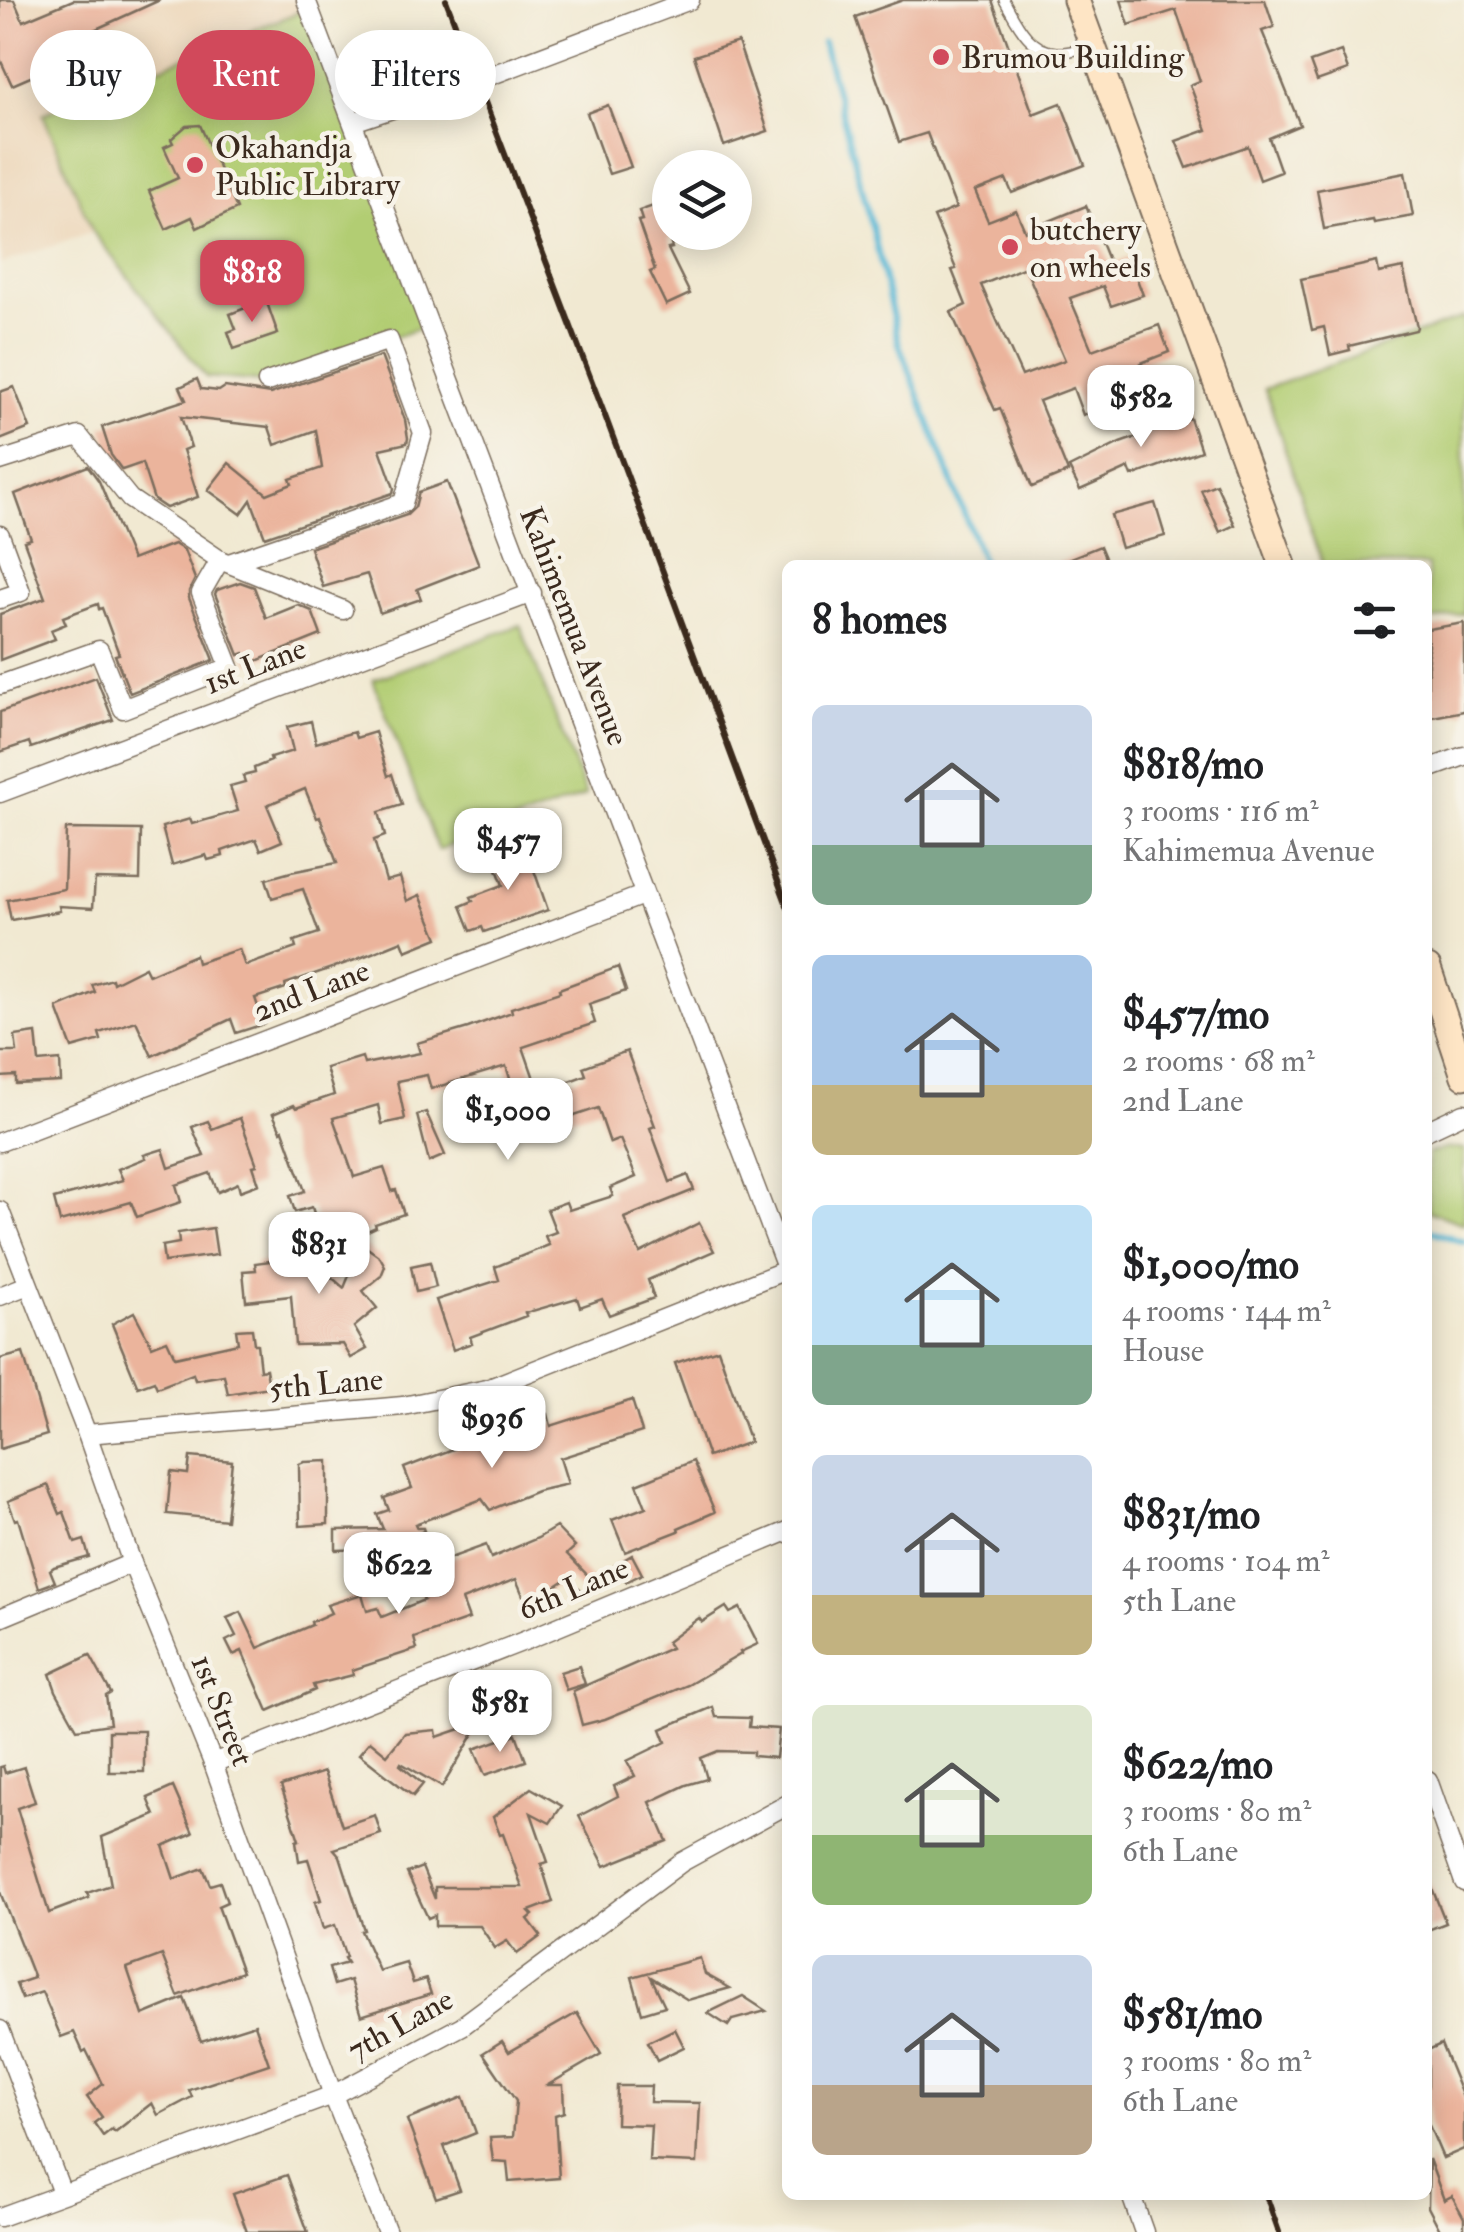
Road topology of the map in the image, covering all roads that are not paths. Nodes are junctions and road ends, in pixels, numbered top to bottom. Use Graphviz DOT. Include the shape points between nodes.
graph roads {
  1 [pos="306,0"];
  2 [pos="690,0"];
  3 [pos="1004,0"];
  4 [pos="1076,0"];
  5 [pos="1094,47"];
  6 [pos="353,122"];
  7 [pos="267,382"];
  8 [pos="0,462"];
  9 [pos="0,535"];
  10 [pos="1281,560"];
  11 [pos="225,561"];
  12 [pos="532,593"];
  13 [pos="0,600"];
  14 [pos="343,610"];
  15 [pos="0,686"];
  16 [pos="1464,756"];
  17 [pos="1432,768"];
  18 [pos="0,793"];
  19 [pos="643,894"];
  20 [pos="1432,980"];
  21 [pos="1464,1076"];
  22 [pos="1464,1113"];
  23 [pos="1432,1128"];
  24 [pos="0,1142"];
  25 [pos="0,1211"];
  26 [pos="782,1259"];
  27 [pos="782,1274"];
  28 [pos="28,1286"];
  29 [pos="0,1296"];
  30 [pos="87,1434"];
  31 [pos="782,1534"];
  32 [pos="132,1563"];
  33 [pos="0,1618"];
  34 [pos="213,1763"];
  35 [pos="1432,1791"];
  36 [pos="782,1807"];
  37 [pos="1464,1882"];
  38 [pos="0,2030"];
  39 [pos="333,2095"];
  40 [pos="62,2193"];
  41 [pos="1133,2200"];
  42 [pos="0,2217"];
  43 [pos="387,2232"];
  44 [pos="1144,2232"];
  1 -- 6 [label="street, Kahimemua Avenue"];
  2 -- 6 [label="street"];
  3 -- 5 [label="lane" via="1040,48 1058,53"];
  4 -- 5 [label="main road"];
  5 -- 10 [label="main road"];
  6 -- 12 [label="street, Kahimemua Avenue"];
  7 -- 11 [label="street" via="389,340 423,433 404,503"];
  8 -- 11 [label="street" via="80,436 130,500"];
  9 -- 13 [label="street" via="21,592"];
  11 -- 14 [label="street"];
  11 -- 15 [label="street" via="201,593 230,667 122,709 99,650"];
  12 -- 18 [label="street, 1st Lane"];
  12 -- 19 [label="street, Kahimemua Avenue"];
  16 -- 17 [label="street"];
  19 -- 24 [label="street, 2nd Lane"];
  19 -- 26 [label="street, Kahimemua Avenue"];
  20 -- 21 [label="main road"];
  22 -- 23 [label="street"];
  25 -- 28 [label="street, 1st Street"];
  27 -- 30 [label="street, 5th Lane" via="486,1388 404,1406"];
  28 -- 29 [label="street"];
  28 -- 30 [label="street, 1st Street"];
  30 -- 32 [label="street, 1st Street"];
  31 -- 34 [label="street, 6th Lane"];
  32 -- 33 [label="street"];
  32 -- 34 [label="street, 1st Street"];
  34 -- 39 [label="street, 1st Street"];
  35 -- 37 [label="street"];
  36 -- 39 [label="street, 7th Lane" via="682,1862 462,2026"];
  38 -- 40 [label="street"];
  39 -- 40 [label="street, 7th Lane"];
  39 -- 43 [label="street, 1st Street"];
  40 -- 42 [label="street, 7th Lane"];
  41 -- 44 [label="street"];
}
